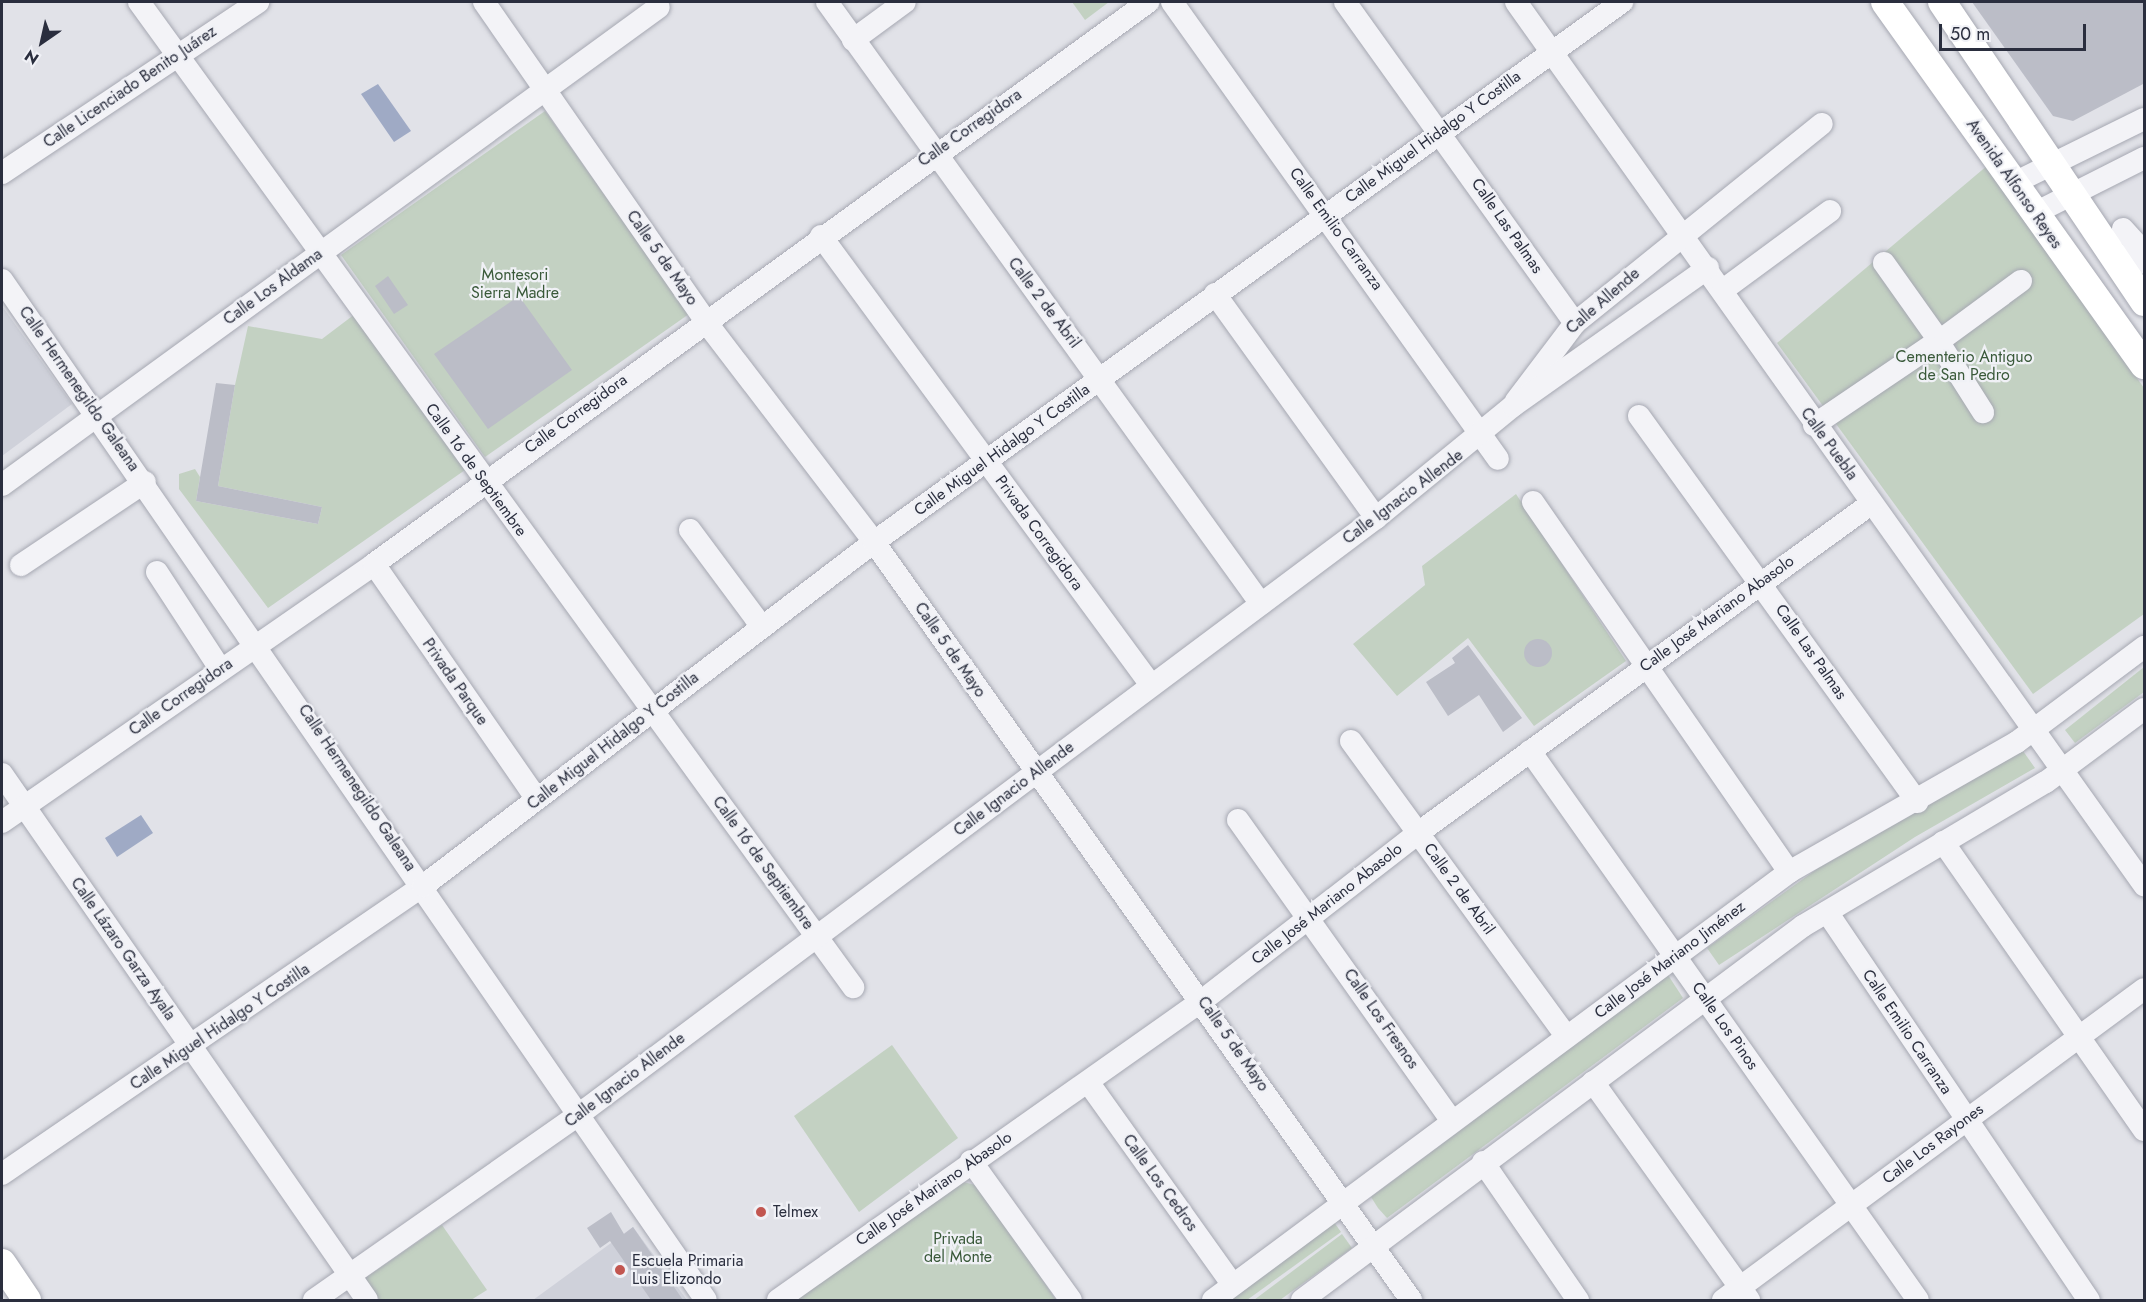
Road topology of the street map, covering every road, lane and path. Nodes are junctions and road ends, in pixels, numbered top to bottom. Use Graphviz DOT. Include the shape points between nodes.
graph roads {
  1 [pos="139,2"];
  2 [pos="258,2"];
  3 [pos="484,2"];
  4 [pos="827,2"];
  5 [pos="905,2"];
  6 [pos="1148,2"];
  7 [pos="1172,2"];
  8 [pos="1345,2"];
  9 [pos="1516,2"];
  10 [pos="1623,2"];
  11 [pos="1885,2"];
  12 [pos="1942,2"];
  13 [pos="659,7"];
  14 [pos="853,40"];
  15 [pos="1551,53"];
  16 [pos="178,57"];
  17 [pos="546,91"];
  18 [pos="2145,119"];
  19 [pos="1822,124"];
  20 [pos="1439,129"];
  21 [pos="933,154"];
  22 [pos="2145,158"];
  23 [pos="2051,163"];
  24 [pos="2,173"];
  25 [pos="2014,183"];
  26 [pos="2071,194"];
  27 [pos="1830,211"];
  28 [pos="2033,214"];
  29 [pos="1327,215"];
  30 [pos="1683,234"];
  31 [pos="821,236"];
  32 [pos="2116,241"];
  33 [pos="320,251"];
  34 [pos="2145,252"];
  35 [pos="2145,262"];
  36 [pos="1884,263"];
  37 [pos="1708,268"];
  38 [pos="2,280"];
  39 [pos="2021,281"];
  40 [pos="1723,290"];
  41 [pos="1215,294"];
  42 [pos="2145,302"];
  43 [pos="706,322"];
  44 [pos="1575,322"];
  45 [pos="1938,341"];
  46 [pos="2145,366"];
  47 [pos="1101,379"];
  48 [pos="1513,406"];
  49 [pos="1983,412"];
  50 [pos="99,415"];
  51 [pos="1639,416"];
  52 [pos="1814,424"];
  53 [pos="1483,436"];
  54 [pos="1498,459"];
  55 [pos="987,462"];
  56 [pos="483,481"];
  57 [pos="145,482"];
  58 [pos="2,485"];
  59 [pos="1533,502"];
  60 [pos="1872,503"];
  61 [pos="1376,518"];
  62 [pos="690,530"];
  63 [pos="874,542"];
  64 [pos="374,564"];
  65 [pos="21,565"];
  66 [pos="157,572"];
  67 [pos="1761,583"];
  68 [pos="1261,604"];
  69 [pos="762,627"];
  70 [pos="258,644"];
  71 [pos="2145,647"];
  72 [pos="1646,665"];
  73 [pos="221,670"];
  74 [pos="1151,685"];
  75 [pos="2145,709"];
  76 [pos="650,710"];
  77 [pos="2035,726"];
  78 [pos="1351,741"];
  79 [pos="1530,752"];
  80 [pos="2066,768"];
  81 [pos="1037,772"];
  82 [pos="2,774"];
  83 [pos="537,799"];
  84 [pos="1917,802"];
  85 [pos="24,806"];
  86 [pos="1238,820"];
  87 [pos="2,822"];
  88 [pos="1418,833"];
  89 [pos="1943,842"];
  90 [pos="2138,861"];
  91 [pos="1789,872"];
  92 [pos="2145,885"];
  93 [pos="423,886"];
  94 [pos="1827,912"];
  95 [pos="1310,917"];
  96 [pos="817,937"];
  97 [pos="1676,954"];
  98 [pos="853,987"];
  99 [pos="2145,989"];
  100 [pos="1705,998"];
  101 [pos="1203,1000"];
  102 [pos="2079,1035"];
  103 [pos="1567,1037"];
  104 [pos="192,1048"];
  105 [pos="1088,1082"];
  106 [pos="1593,1082"];
  107 [pos="581,1113"];
  108 [pos="1452,1120"];
  109 [pos="1966,1120"];
  110 [pos="2145,1130"];
  111 [pos="971,1161"];
  112 [pos="1483,1162"];
  113 [pos="2,1174"];
  114 [pos="1344,1202"];
  115 [pos="1852,1205"];
  116 [pos="1375,1245"];
  117 [pos="2,1263"];
  118 [pos="350,1275"];
  119 [pos="1233,1285"];
  120 [pos="2,1295"];
  121 [pos="1737,1296"];
  122 [pos="5,1300"];
  123 [pos="27,1300"];
  124 [pos="314,1300"];
  125 [pos="368,1300"];
  126 [pos="706,1300"];
  127 [pos="778,1300"];
  128 [pos="1071,1300"];
  129 [pos="1213,1300"];
  130 [pos="1302,1300"];
  131 [pos="1411,1300"];
  132 [pos="1578,1300"];
  133 [pos="1918,1300"];
  134 [pos="2089,1300"];
  1 -- 16 [label="street, Calle 16 de Septiembre"];
  2 -- 16 [label="street, Calle Licenciado Benito Juárez"];
  3 -- 17 [label="street, Calle 5 de Mayo"];
  4 -- 14 [label="street, Calle 2 de Abril"];
  5 -- 14 [label="street"];
  6 -- 21 [label="street, Calle Corregidora"];
  7 -- 29 [label="street, Calle Emilio Carranza"];
  8 -- 20 [label="street, Calle Las Palmas"];
  9 -- 15 [label="street, Calle Puebla"];
  10 -- 15 [label="street, Calle Miguel Hidalgo Y Costilla"];
  11 -- 25 [label="main road, Avenida Alfonso Reyes"];
  12 -- 23 [label="main road"];
  13 -- 17 [label="street, Calle Los Aldama"];
  14 -- 21 [label="street, Calle 2 de Abril"];
  15 -- 20 [label="street, Calle Miguel Hidalgo Y Costilla"];
  15 -- 30 [label="street, Calle Puebla"];
  16 -- 24 [label="street, Calle Licenciado Benito Juárez"];
  16 -- 33 [label="street, Calle 16 de Septiembre"];
  17 -- 33 [label="street, Calle Los Aldama"];
  17 -- 43 [label="street, Calle 5 de Mayo"];
  18 -- 23 [label="street"];
  19 -- 30 [label="street"];
  20 -- 29 [label="street, Calle Miguel Hidalgo Y Costilla"];
  20 -- 44 [label="street, Calle Las Palmas"];
  21 -- 31 [label="street, Calle Corregidora"];
  21 -- 47 [label="street, Calle 2 de Abril"];
  22 -- 26 [label="street"];
  23 -- 25 [label="street"];
  23 -- 26 [label="main road"];
  25 -- 28 [label="main road, Avenida Alfonso Reyes"];
  26 -- 28 [label="street"];
  26 -- 32 [label="main road"];
  27 -- 40 [label="street"];
  28 -- 46 [label="main road, Avenida Alfonso Reyes"];
  29 -- 41 [label="street, Calle Miguel Hidalgo Y Costilla"];
  29 -- 53 [label="street, Calle Emilio Carranza"];
  30 -- 37 [label="street, Calle Puebla"];
  30 -- 44 [label="street, Calle Allende"];
  31 -- 43 [label="street, Calle Corregidora"];
  31 -- 55 [label="street, Privada Corregidora"];
  32 -- 34 [label="street"];
  32 -- 35 [label="street"];
  32 -- 42 [label="main road"];
  33 -- 50 [label="street, Calle Los Aldama"];
  33 -- 56 [label="street, Calle 16 de Septiembre"];
  36 -- 45 [label="street"];
  37 -- 40 [label="street, Calle Puebla"];
  37 -- 48 [label="street, Calle Ignacio Allende"];
  38 -- 50 [label="street, Calle Hermenegildo Galeana"];
  39 -- 45 [label="street"];
  40 -- 52 [label="street, Calle Puebla"];
  41 -- 47 [label="street, Calle Miguel Hidalgo Y Costilla"];
  41 -- 61 [label="street"];
  43 -- 56 [label="street, Calle Corregidora"];
  43 -- 63 [label="street, Calle 5 de Mayo"];
  44 -- 48 [label="street, Calle Allende"];
  45 -- 49 [label="street"];
  45 -- 52 [label="street"];
  47 -- 55 [label="street, Calle Miguel Hidalgo Y Costilla"];
  47 -- 68 [label="street, Calle 2 de Abril"];
  48 -- 53 [label="street, Calle Ignacio Allende"];
  50 -- 57 [label="street, Calle Hermenegildo Galeana"];
  50 -- 58 [label="street, Calle Los Aldama"];
  51 -- 67 [label="street, Calle Las Palmas"];
  52 -- 60 [label="street, Calle Puebla"];
  53 -- 54 [label="street, Calle Emilio Carranza"];
  53 -- 61 [label="street, Calle Ignacio Allende"];
  55 -- 63 [label="street, Calle Miguel Hidalgo Y Costilla"];
  55 -- 74 [label="street, Privada Corregidora"];
  56 -- 64 [label="street, Calle Corregidora"];
  56 -- 76 [label="street, Calle 16 de Septiembre"];
  57 -- 65 [label="street"];
  57 -- 70 [label="street, Calle Hermenegildo Galeana"];
  59 -- 72 [label="street"];
  60 -- 67 [label="street, Calle José Mariano Abasolo"];
  60 -- 77 [label="street, Calle Puebla"];
  61 -- 68 [label="street, Calle Ignacio Allende"];
  62 -- 69 [label="street"];
  63 -- 69 [label="street, Calle Miguel Hidalgo Y Costilla"];
  63 -- 81 [label="street, Calle 5 de Mayo"];
  64 -- 70 [label="street, Calle Corregidora"];
  64 -- 83 [label="street, Privada Parque"];
  66 -- 73 [label="street"];
  67 -- 72 [label="street, Calle José Mariano Abasolo"];
  67 -- 84 [label="street, Calle Las Palmas"];
  68 -- 74 [label="street, Calle Ignacio Allende"];
  69 -- 76 [label="street, Calle Miguel Hidalgo Y Costilla"];
  70 -- 73 [label="street, Calle Corregidora"];
  70 -- 93 [label="street, Calle Hermenegildo Galeana"];
  71 -- 77 [label="street, Calle José Mariano Jiménez"];
  72 -- 79 [label="street, Calle José Mariano Abasolo"];
  72 -- 91 [label="street"];
  73 -- 85 [label="street, Calle Corregidora"];
  74 -- 81 [label="street, Calle Ignacio Allende"];
  75 -- 80 [label="street"];
  76 -- 83 [label="street, Calle Miguel Hidalgo Y Costilla"];
  76 -- 96 [label="street, Calle 16 de Septiembre"];
  77 -- 80 [label="street, Calle Puebla"];
  77 -- 84 [label="street, Calle José Mariano Jiménez"];
  78 -- 88 [label="street, Calle 2 de Abril"];
  79 -- 88 [label="street, Calle José Mariano Abasolo"];
  79 -- 97 [label="street, Calle Los Pinos"];
  80 -- 89 [label="street"];
  80 -- 90 [label="street, Calle Puebla"];
  81 -- 96 [label="street, Calle Ignacio Allende"];
  81 -- 101 [label="street, Calle 5 de Mayo"];
  82 -- 85 [label="street, Calle Lázaro Garza Ayala"];
  83 -- 93 [label="street, Calle Miguel Hidalgo Y Costilla"];
  84 -- 91 [label="street, Calle José Mariano Jiménez"];
  85 -- 87 [label="street, Calle Corregidora"];
  85 -- 104 [label="street, Calle Lázaro Garza Ayala"];
  86 -- 95 [label="street, Calle Los Fresnos"];
  88 -- 95 [label="street, Calle José Mariano Abasolo"];
  88 -- 103 [label="street, Calle 2 de Abril"];
  89 -- 94 [label="street"];
  89 -- 102 [label="street"];
  90 -- 92 [label="street, Calle Puebla"];
  91 -- 97 [label="street, Calle José Mariano Jiménez"];
  93 -- 104 [label="street, Calle Miguel Hidalgo Y Costilla"];
  93 -- 107 [label="street, Calle Hermenegildo Galeana"];
  94 -- 100 [label="street"];
  94 -- 109 [label="street, Calle Emilio Carranza"];
  95 -- 101 [label="street, Calle José Mariano Abasolo"];
  95 -- 108 [label="street, Calle Los Fresnos"];
  96 -- 98 [label="street, Calle 16 de Septiembre"];
  96 -- 107 [label="street, Calle Ignacio Allende"];
  97 -- 100 [label="street, Calle Los Pinos"];
  97 -- 103 [label="street, Calle José Mariano Jiménez"];
  99 -- 102 [label="street, Calle Los Rayones"];
  100 -- 106 [label="street"];
  100 -- 115 [label="street, Calle Los Pinos"];
  101 -- 105 [label="street, Calle José Mariano Abasolo"];
  101 -- 114 [label="street, Calle 5 de Mayo"];
  102 -- 109 [label="street, Calle Los Rayones"];
  102 -- 110 [label="street"];
  103 -- 108 [label="street, Calle José Mariano Jiménez"];
  104 -- 113 [label="street, Calle Miguel Hidalgo Y Costilla"];
  104 -- 118 [label="street, Calle Lázaro Garza Ayala"];
  105 -- 111 [label="street, Calle José Mariano Abasolo"];
  105 -- 119 [label="street, Calle Los Cedros"];
  106 -- 112 [label="street"];
  106 -- 121 [label="street"];
  107 -- 118 [label="street, Calle Ignacio Allende"];
  107 -- 126 [label="street, Calle Hermenegildo Galeana"];
  108 -- 114 [label="street, Calle José Mariano Jiménez"];
  109 -- 115 [label="street, Calle Los Rayones"];
  109 -- 134 [label="street, Calle Emilio Carranza"];
  111 -- 127 [label="street, Calle José Mariano Abasolo"];
  111 -- 128 [label="street"];
  112 -- 116 [label="street"];
  112 -- 132 [label="street"];
  114 -- 116 [label="street, Calle 5 de Mayo"];
  114 -- 119 [label="street, Calle José Mariano Jiménez"];
  115 -- 121 [label="street, Calle Los Rayones"];
  115 -- 133 [label="street, Calle Los Pinos"];
  116 -- 130 [label="street"];
  116 -- 131 [label="street, Calle 5 de Mayo"];
  117 -- 123 [label="main road"];
  118 -- 124 [label="street, Calle Ignacio Allende"];
  118 -- 125 [label="street, Calle Lázaro Garza Ayala"];
  119 -- 129 [label="street, Calle José Mariano Jiménez"];
  120 -- 122 [label="main road"];
}
